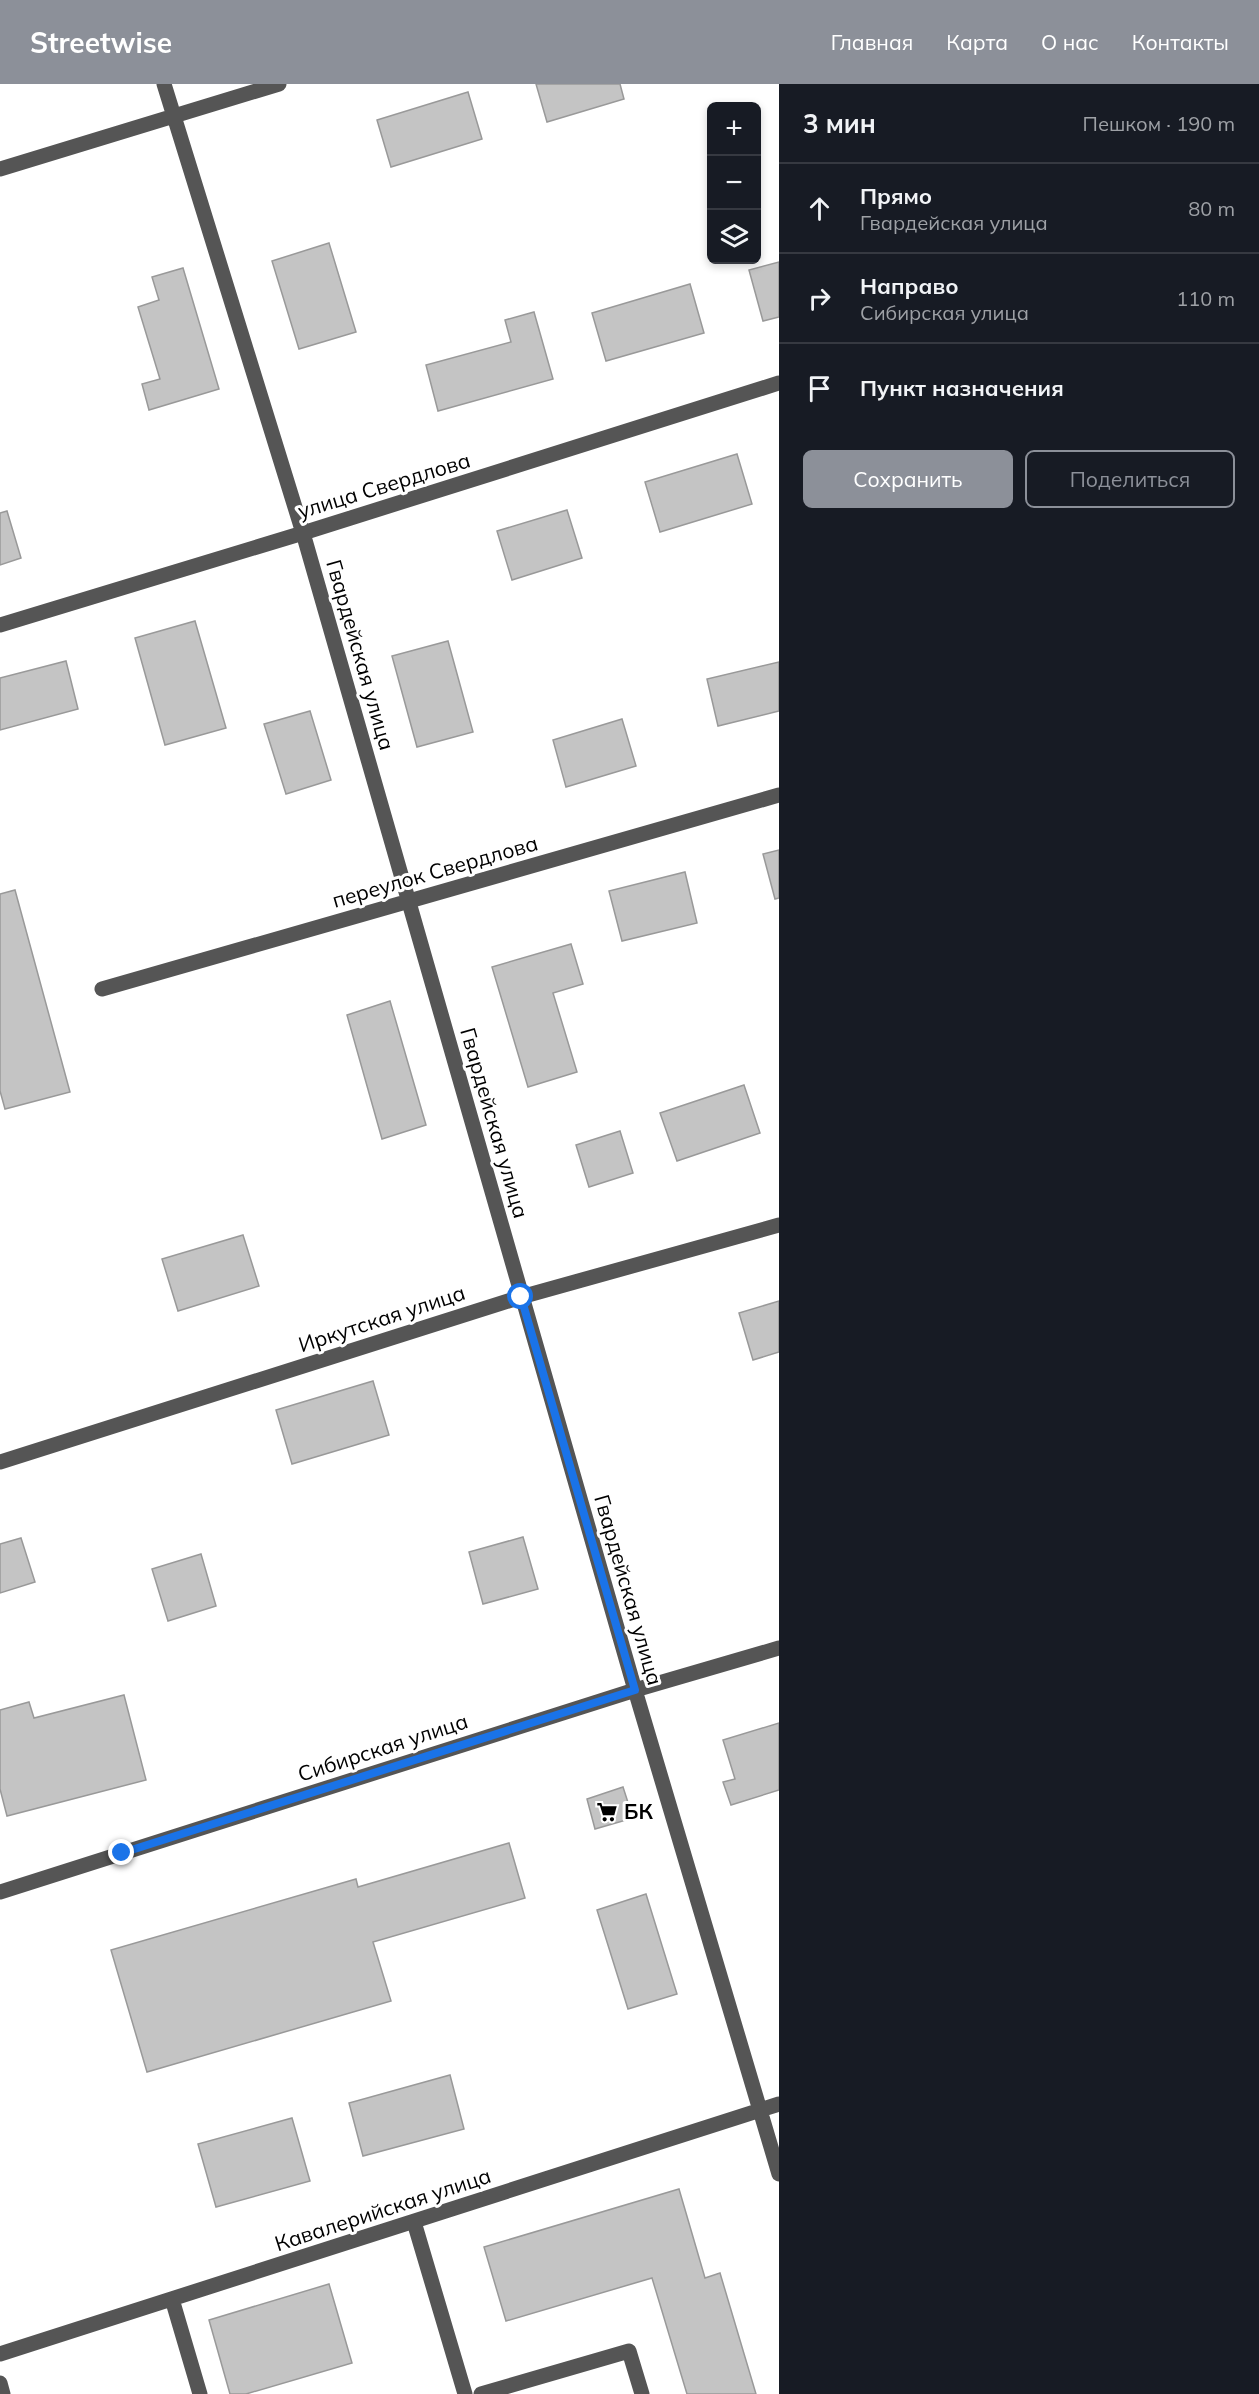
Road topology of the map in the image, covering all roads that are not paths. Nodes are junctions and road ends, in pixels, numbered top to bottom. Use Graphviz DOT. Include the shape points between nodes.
graph roads {
  1 [pos="164,84"];
  2 [pos="279,84"];
  3 [pos="173,116"];
  4 [pos="0,169"];
  5 [pos="779,383"];
  6 [pos="303,533"];
  7 [pos="0,625"];
  8 [pos="779,795"];
  9 [pos="410,901"];
  10 [pos="102,989"];
  11 [pos="779,1225"];
  12 [pos="521,1297"];
  13 [pos="0,1462"];
  14 [pos="779,1648"];
  15 [pos="635,1690"];
  16 [pos="0,1892"];
  17 [pos="779,2104"];
  18 [pos="760,2110"];
  19 [pos="779,2174"];
  20 [pos="414,2222"];
  21 [pos="172,2299"];
  22 [pos="0,2354"];
  23 [pos="0,2383"];
  24 [pos="3,2394"];
  25 [pos="200,2394"];
  26 [pos="465,2394"];
  27 [pos="481,2394"];
  28 [pos="642,2394"];
  1 -- 3 [label="street, Гвардейская улица"];
  2 -- 3 [label="street"];
  3 -- 4 [label="street"];
  3 -- 6 [label="street, Гвардейская улица"];
  5 -- 6 [label="street, улица Свердлова"];
  6 -- 7 [label="street, улица Свердлова"];
  6 -- 9 [label="street, Гвардейская улица"];
  8 -- 9 [label="street, переулок Свердлова"];
  9 -- 10 [label="street, переулок Свердлова"];
  9 -- 12 [label="street, Гвардейская улица"];
  11 -- 12 [label="street, Иркутская улица"];
  12 -- 13 [label="street, Иркутская улица"];
  12 -- 15 [label="street, Гвардейская улица"];
  14 -- 15 [label="street, Сибирская улица"];
  15 -- 16 [label="street, Сибирская улица"];
  15 -- 18 [label="street, Гвардейская улица"];
  17 -- 18 [label="street, Кавалерийская улица"];
  18 -- 19 [label="street, Гвардейская улица"];
  18 -- 20 [label="street, Кавалерийская улица"];
  20 -- 21 [label="street, Кавалерийская улица"];
  20 -- 26 [label="street"];
  21 -- 22 [label="street, Кавалерийская улица"];
  21 -- 25 [label="street"];
  23 -- 24 [label="street"];
  27 -- 28 [label="street" via="629,2351"];
}
